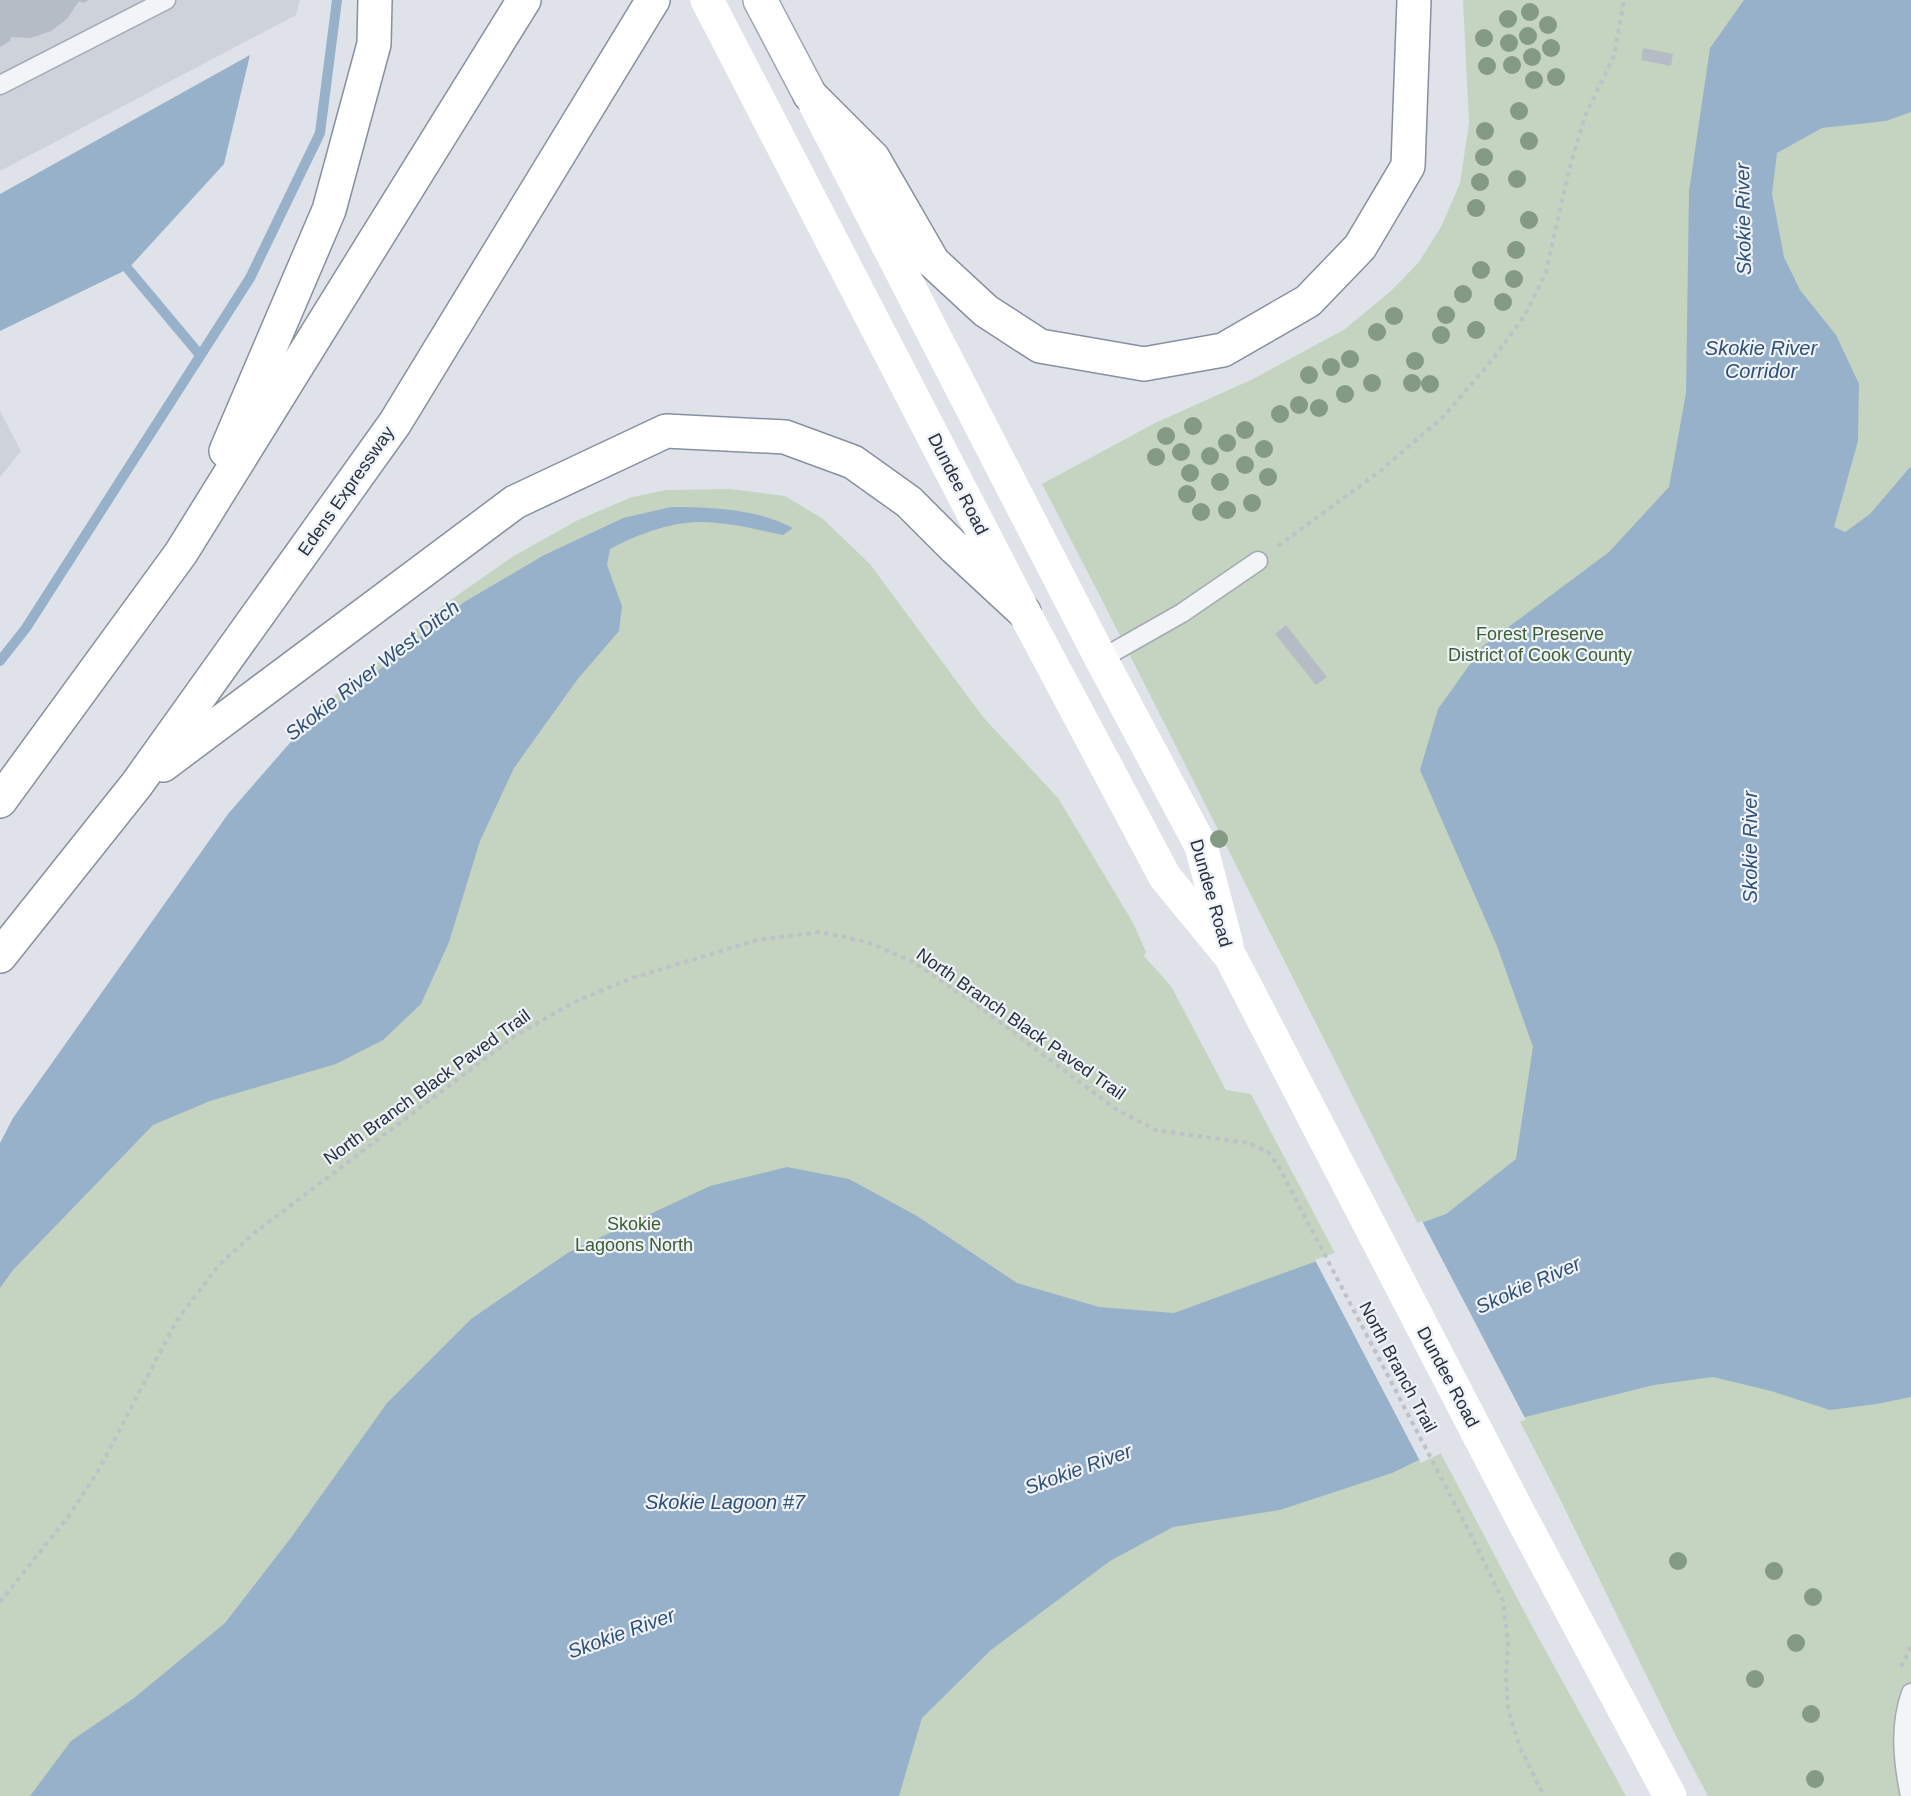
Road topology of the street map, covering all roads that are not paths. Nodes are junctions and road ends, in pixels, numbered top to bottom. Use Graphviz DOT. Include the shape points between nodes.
graph roads {
  1 [pos="166,0"];
  2 [pos="375,0"];
  3 [pos="524,0"];
  4 [pos="653,0"];
  5 [pos="707,0"];
  6 [pos="760,0"];
  7 [pos="1414,0"];
  8 [pos="0,85"];
  9 [pos="810,95"];
  10 [pos="181,553"];
  11 [pos="1258,561"];
  12 [pos="1024,612"];
  13 [pos="1101,659"];
  14 [pos="137,784"];
  15 [pos="0,801"];
  16 [pos="0,956"];
  17 [pos="1230,956"];
  18 [pos="1911,1693"];
  19 [pos="1670,1796"];
  20 [pos="1910,1796"];
  1 -- 8 [label="lane"];
  2 -- 10 [label="main road" via="374,44 329,210"];
  3 -- 10 [label="main road"];
  4 -- 14 [label="main road, Edens Expressway" via="395,423"];
  5 -- 12 [label="main road, Dundee Road"];
  6 -- 9 [label="main road, Dundee Road"];
  7 -- 9 [label="main road" via="1408,166 1360,247 1308,301 1223,350 1144,364 1040,346 986,310 933,262 873,158"];
  9 -- 13 [label="main road, Dundee Road"];
  10 -- 15 [label="main road"];
  11 -- 13 [label="lane" via="1182,613"];
  12 -- 14 [label="main road" via="909,502 853,462 785,437 666,431 515,502"];
  12 -- 17 [label="main road, Dundee Road" via="1165,877"];
  13 -- 17 [label="main road, Dundee Road" via="1201,846"];
  14 -- 16 [label="main road, Edens Expressway"];
  17 -- 19 [label="main road, Dundee Road"];
  18 -- 20 [label="lane" via="1903,1746"];
}
